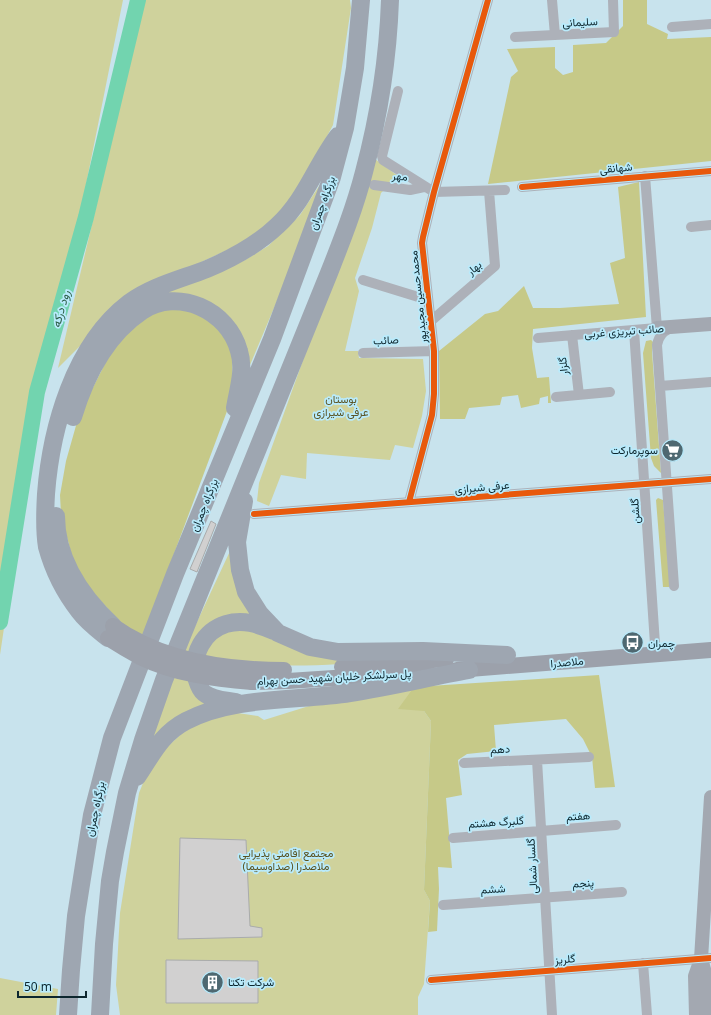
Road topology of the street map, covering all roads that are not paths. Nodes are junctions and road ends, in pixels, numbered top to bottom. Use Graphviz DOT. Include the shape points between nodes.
graph roads {
  1 [pos="361,0"];
  2 [pos="390,0"];
  3 [pos="488,0"];
  4 [pos="552,0"];
  5 [pos="613,0"];
  6 [pos="711,24"];
  7 [pos="672,27"];
  8 [pos="554,35"];
  9 [pos="515,37"];
  10 [pos="398,90"];
  11 [pos="345,128"];
  12 [pos="711,171"];
  13 [pos="644,176"];
  14 [pos="374,185"];
  15 [pos="424,187"];
  16 [pos="522,187"];
  17 [pos="505,190"];
  18 [pos="489,191"];
  19 [pos="434,192"];
  20 [pos="711,225"];
  21 [pos="691,227"];
  22 [pos="363,280"];
  23 [pos="428,300"];
  24 [pos="430,321"];
  25 [pos="711,324"];
  26 [pos="672,327"];
  27 [pos="657,328"];
  28 [pos="634,330"];
  29 [pos="572,335"];
  30 [pos="538,338"];
  31 [pos="434,351"];
  32 [pos="363,353"];
  33 [pos="711,382"];
  34 [pos="660,386"];
  35 [pos="610,392"];
  36 [pos="578,395"];
  37 [pos="556,397"];
  38 [pos="232,436"];
  39 [pos="250,465"];
  40 [pos="711,479"];
  41 [pos="667,482"];
  42 [pos="645,484"];
  43 [pos="409,502"];
  44 [pos="254,514"];
  45 [pos="674,586"];
  46 [pos="111,632"];
  47 [pos="278,633"];
  48 [pos="711,639"];
  49 [pos="655,644"];
  50 [pos="711,650"];
  51 [pos="507,655"];
  52 [pos="424,666"];
  53 [pos="470,670"];
  54 [pos="245,704"];
  55 [pos="589,757"];
  56 [pos="537,760"];
  57 [pos="464,763"];
  58 [pos="127,793"];
  59 [pos="711,798"];
  60 [pos="616,825"];
  61 [pos="541,831"];
  62 [pos="453,838"];
  63 [pos="622,892"];
  64 [pos="545,898"];
  65 [pos="443,905"];
  66 [pos="706,958"];
  67 [pos="643,963"];
  68 [pos="550,971"];
  69 [pos="431,980"];
  70 [pos="68,1015"];
  71 [pos="100,1015"];
  72 [pos="552,1015"];
  73 [pos="647,1015"];
  74 [pos="696,1015"];
  75 [pos="707,1015"];
  1 -- 11 [label="highway, بزرگراه چمران" via="355,68"];
  2 -- 39 [label="highway" via="380,102 364,173 329,273"];
  3 -- 19 [label="street, محمدحسین مجیدپور"];
  4 -- 8 [label="street"];
  5 -- 8 [label="street, سلیمانی" via="614,32"];
  6 -- 7 [label="street"];
  8 -- 9 [label="street, سلیمانی"];
  10 -- 15 [label="street" via="383,160"];
  11 -- 38 [label="highway, بزرگراه چمران" via="327,192 272,339"];
  11 -- 46 [label="highway" via="330,148 296,206 278,225 260,240 229,259 149,291 130,302 114,316 90,346 71,383 58,422 47,479 47,546 53,565 79,611 92,625"];
  12 -- 13 [label="street, شهانقی"];
  13 -- 16 [label="street, شهانقی"];
  13 -- 27 [label="street"];
  14 -- 15 [label="street, مهر" via="410,190"];
  15 -- 19 [label="street"];
  17 -- 18 [label="street"];
  18 -- 19 [label="street"];
  18 -- 24 [label="street, بهار" via="495,266"];
  19 -- 23 [label="street, محمدحسین مجیدپور" via="422,244"];
  20 -- 21 [label="street"];
  22 -- 23 [label="street"];
  23 -- 24 [label="street, محمدحسین مجیدپور"];
  24 -- 31 [label="street, محمدحسین مجیدپور"];
  25 -- 26 [label="street, صائب تبریزی غربی"];
  26 -- 27 [label="street, صائب تبریزی غربی"];
  26 -- 34 [label="street" via="658,339"];
  27 -- 28 [label="street, صائب تبریزی غربی"];
  28 -- 29 [label="street, صائب تبریزی غربی"];
  28 -- 42 [label="street, گلشن"];
  29 -- 30 [label="street, صائب تبریزی غربی"];
  29 -- 36 [label="street, گلزار"];
  31 -- 32 [label="street, صائب"];
  31 -- 43 [label="street, محمدحسین مجیدپور" via="432,415"];
  33 -- 34 [label="street"];
  34 -- 41 [label="street"];
  35 -- 36 [label="street"];
  36 -- 37 [label="street"];
  38 -- 46 [label="highway" via="241,363 235,339 222,320 197,305 172,302 156,304 128,321 105,348 80,397 60,465 56,501 58,535 68,568 81,591"];
  38 -- 70 [label="highway, بزرگراه چمران" via="172,581 112,738 92,814 74,939"];
  39 -- 47 [label="highway" via="237,542 240,570 246,592 260,614"];
  39 -- 58 [label="highway" via="164,680"];
  40 -- 41 [label="street, عرفی شیرازی"];
  41 -- 42 [label="street, عرفی شیرازی"];
  41 -- 45 [label="street"];
  42 -- 43 [label="street, عرفی شیرازی"];
  42 -- 49 [label="street, گلشن"];
  43 -- 44 [label="street, عرفی شیرازی"];
  46 -- 52 [label="main road, پل سرلشکر خلبان شهید حسن بهرام, bridge" via="128,636 174,656 246,669"];
  46 -- 52 [label="main road, پل سرلشکر خلبان شهید حسن بهرام, bridge" via="141,657 170,668 206,677 252,682 288,681"];
  47 -- 51 [label="highway" via="310,646 338,652 423,651"];
  47 -- 54 [label="highway" via="259,624 238,622 216,628 201,643 194,670 203,692 211,698"];
  48 -- 49 [label="main road, ملاصدرا"];
  49 -- 51 [label="main road, ملاصدرا"];
  50 -- 53 [label="main road, ملاصدرا"];
  51 -- 52 [label="main road, ملاصدرا"];
  52 -- 53 [label="main road, ملاصدرا"];
  53 -- 54 [label="highway" via="350,693"];
  54 -- 58 [label="highway" via="211,710 185,721 172,730 160,740"];
  55 -- 56 [label="street, دهم"];
  56 -- 57 [label="street, دهم"];
  56 -- 61 [label="street, گلسار شمالی"];
  58 -- 71 [label="highway" via="110,881"];
  59 -- 66 [label="street"];
  60 -- 61 [label="street, هفتم"];
  61 -- 62 [label="street, گلبرگ هشتم"];
  61 -- 64 [label="street, گلسار شمالی"];
  63 -- 64 [label="street, پنجم"];
  64 -- 65 [label="street, ششم"];
  64 -- 68 [label="street, گلسار شمالی"];
  66 -- 67 [label="street, گلریز"];
  66 -- 74 [label="street" via="695,976"];
  66 -- 75 [label="street"];
  67 -- 68 [label="street, گلریز"];
  67 -- 73 [label="street"];
  68 -- 69 [label="street, گلریز"];
  68 -- 72 [label="street, گلسار شمالی"];
}
